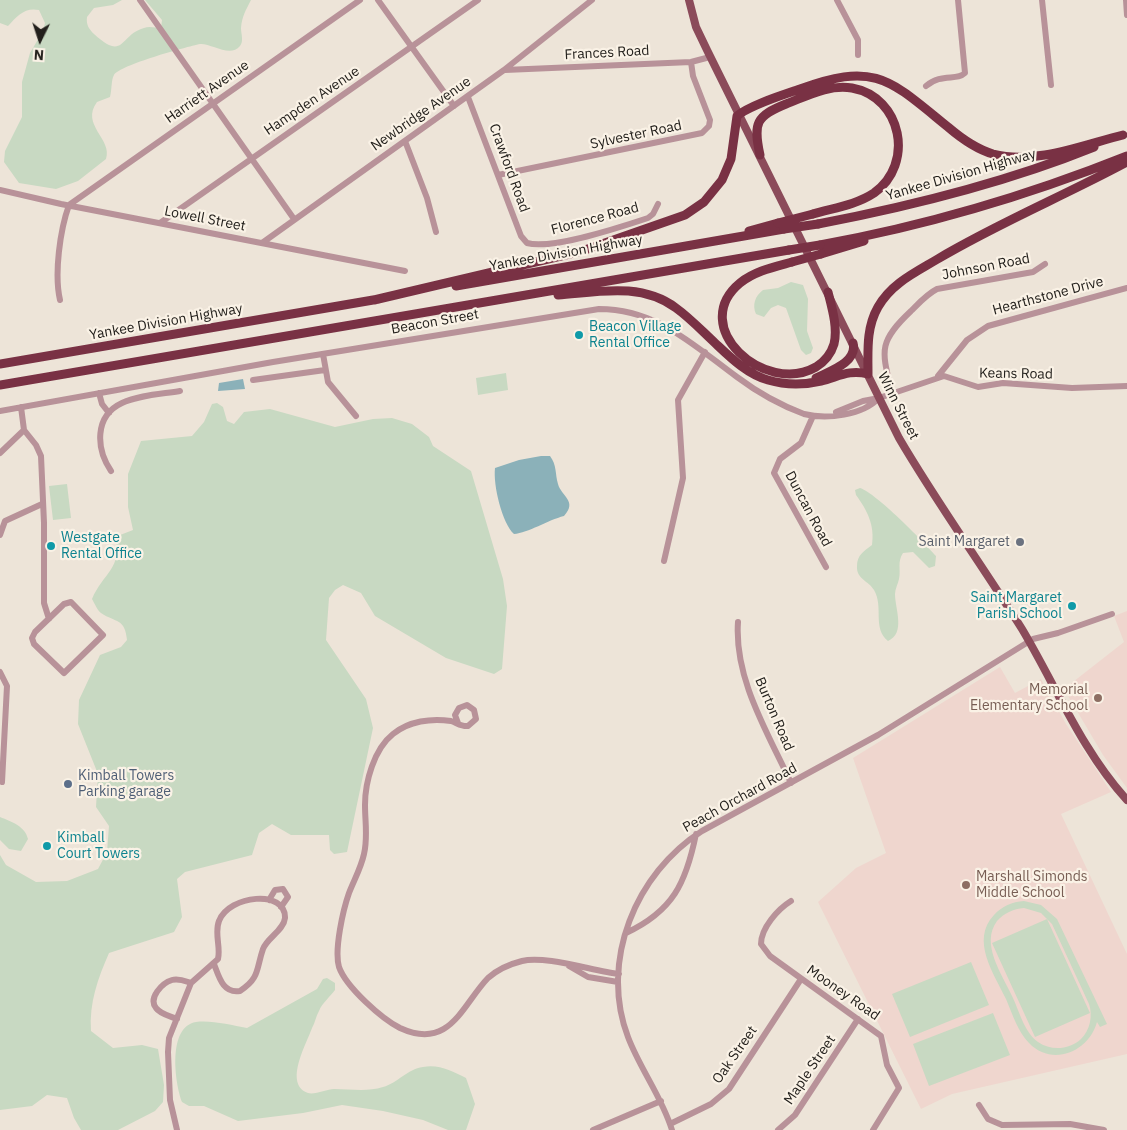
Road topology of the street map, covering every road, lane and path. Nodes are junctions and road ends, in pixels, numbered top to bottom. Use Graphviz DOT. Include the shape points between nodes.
graph roads {
  1 [pos="140,0"];
  2 [pos="360,0"];
  3 [pos="378,0"];
  4 [pos="478,0"];
  5 [pos="592,0"];
  6 [pos="689,0"];
  7 [pos="837,0"];
  8 [pos="958,0"];
  9 [pos="1042,0"];
  10 [pos="1126,0"];
  11 [pos="1127,15"];
  12 [pos="412,48"];
  13 [pos="858,55"];
  14 [pos="710,57"];
  15 [pos="691,62"];
  16 [pos="504,70"];
  17 [pos="1050,85"];
  18 [pos="926,86"];
  19 [pos="468,97"];
  20 [pos="213,104"];
  21 [pos="454,106"];
  22 [pos="740,114"];
  23 [pos="1125,135"];
  24 [pos="405,141"];
  25 [pos="760,155"];
  26 [pos="1127,156"];
  27 [pos="251,158"];
  28 [pos="1127,162"];
  29 [pos="498,176"];
  30 [pos="0,190"];
  31 [pos="658,204"];
  32 [pos="69,205"];
  33 [pos="294,219"];
  34 [pos="160,223"];
  35 [pos="781,226"];
  36 [pos="436,232"];
  37 [pos="262,243"];
  38 [pos="530,244"];
  39 [pos="820,249"];
  40 [pos="1045,264"];
  41 [pos="405,271"];
  42 [pos="1127,288"];
  43 [pos="828,292"];
  44 [pos="502,299"];
  45 [pos="60,300"];
  46 [pos="374,300"];
  47 [pos="853,343"];
  48 [pos="705,352"];
  49 [pos="323,354"];
  50 [pos="0,364"];
  51 [pos="325,370"];
  52 [pos="868,374"];
  53 [pos="938,377"];
  54 [pos="253,380"];
  55 [pos="799,384"];
  56 [pos="0,385"];
  57 [pos="1127,386"];
  58 [pos="180,391"];
  59 [pos="99,393"];
  60 [pos="892,393"];
  61 [pos="879,398"];
  62 [pos="21,407"];
  63 [pos="0,411"];
  64 [pos="109,413"];
  65 [pos="356,416"];
  66 [pos="813,416"];
  67 [pos="24,430"];
  68 [pos="0,453"];
  69 [pos="112,471"];
  70 [pos="42,504"];
  71 [pos="0,535"];
  72 [pos="664,561"];
  73 [pos="826,567"];
  74 [pos="1112,614"];
  75 [pos="49,619"];
  76 [pos="738,622"];
  77 [pos="1029,642"];
  78 [pos="0,672"];
  79 [pos="458,723"];
  80 [pos="0,781"];
  81 [pos="791,783"];
  82 [pos="1127,800"];
  83 [pos="696,834"];
  84 [pos="269,900"];
  85 [pos="791,901"];
  86 [pos="280,907"];
  87 [pos="626,933"];
  88 [pos="214,964"];
  89 [pos="568,965"];
  90 [pos="619,974"];
  91 [pos="801,980"];
  92 [pos="618,982"];
  93 [pos="191,983"];
  94 [pos="177,1019"];
  95 [pos="858,1019"];
  96 [pos="661,1100"];
  97 [pos="979,1105"];
  98 [pos="671,1127"];
  99 [pos="177,1130"];
  100 [pos="593,1130"];
  101 [pos="778,1130"];
  102 [pos="873,1130"];
  103 [pos="1104,1130"];
  1 -- 20 [label="street"];
  2 -- 20 [label="street, Harriett Avenue"];
  3 -- 12 [label="street"];
  4 -- 12 [label="street, Hampden Avenue"];
  5 -- 16 [label="street, Newbridge Avenue"];
  6 -- 14 [label="main road, Winn Street" via="696,27"];
  7 -- 13 [label="street" via="857,38"];
  8 -- 18 [label="street" via="964,75 938,78"];
  9 -- 17 [label="street"];
  10 -- 11 [label="street"];
  12 -- 21 [label="street"];
  12 -- 27 [label="street, Hampden Avenue"];
  14 -- 15 [label="street, Frances Road"];
  14 -- 22 [label="main road, Winn Street"];
  15 -- 16 [label="street, Frances Road"];
  15 -- 29 [label="street, Sylvester Road" via="710,120 702,133"];
  16 -- 19 [label="street, Newbridge Avenue"];
  19 -- 21 [label="street, Newbridge Avenue"];
  19 -- 29 [label="street, Crawford Road"];
  20 -- 27 [label="street"];
  20 -- 32 [label="street, Harriett Avenue"];
  21 -- 24 [label="street, Newbridge Avenue"];
  22 -- 23 [label="highway" via="828,79 859,75 897,86 967,142 1000,155 1042,154"];
  22 -- 25 [label="main road, Winn Street"];
  22 -- 46 [label="highway" via="736,118 732,159 722,180 704,202 685,215 582,251"];
  23 -- 35 [label="highway, Yankee Division Highway, bridge" via="975,188 908,206 818,224"];
  24 -- 33 [label="street, Newbridge Avenue"];
  24 -- 36 [label="street"];
  25 -- 35 [label="highway, bridge" via="757,125 763,115 823,90 841,87 863,91 884,105 894,122 899,140 897,160 887,180 873,194"];
  25 -- 43 [label="main road, Winn Street"];
  26 -- 39 [label="highway" via="1007,200"];
  27 -- 33 [label="street"];
  27 -- 34 [label="street, Hampden Avenue"];
  28 -- 52 [label="highway" via="999,224 893,287 879,304 870,324"];
  29 -- 38 [label="street, Crawford Road" via="520,236"];
  30 -- 32 [label="street, Lowell Street"];
  31 -- 38 [label="street, Florence Road" via="653,214 645,219 558,242"];
  32 -- 34 [label="street, Lowell Street"];
  32 -- 45 [label="street" via="57,283"];
  33 -- 37 [label="street, Newbridge Avenue"];
  34 -- 37 [label="street, Lowell Street"];
  35 -- 46 [label="highway, Yankee Division Highway" via="700,244"];
  37 -- 41 [label="street, Lowell Street"];
  39 -- 43 [label="highway, bridge" via="739,283 728,297 723,314 730,343 743,358 782,374 802,373 819,365 831,352 834,341"];
  39 -- 44 [label="highway, bridge" via="789,250"];
  40 -- 60 [label="street, Johnson Road" via="1033,272 938,289 926,296 896,325 886,340 884,357"];
  42 -- 53 [label="street, Hearthstone Drive" via="988,326 967,340"];
  43 -- 47 [label="main road, Winn Street"];
  44 -- 55 [label="highway" via="608,290 648,294 680,311 732,359 751,372 770,380"];
  44 -- 56 [label="highway"];
  46 -- 50 [label="highway, Yankee Division Highway"];
  47 -- 52 [label="main road, Winn Street"];
  47 -- 55 [label="highway" via="854,353 850,360"];
  48 -- 49 [label="street, Beacon Street" via="656,320 621,310 599,309"];
  48 -- 66 [label="street, Beacon Street" via="756,390"];
  48 -- 72 [label="street" via="678,400 683,478"];
  49 -- 51 [label="street"];
  49 -- 59 [label="street, Beacon Street"];
  51 -- 54 [label="street"];
  51 -- 65 [label="street" via="331,386"];
  52 -- 55 [label="highway" via="849,372"];
  52 -- 61 [label="main road, Winn Street"];
  53 -- 57 [label="street, Keans Road" via="948,376 978,387 1000,384 1072,388"];
  53 -- 60 [label="street, Keans Road"];
  58 -- 64 [label="street" via="127,401"];
  59 -- 62 [label="street, Beacon Street"];
  59 -- 64 [label="street"];
  60 -- 61 [label="street, Keans Road"];
  61 -- 66 [label="street, Beacon Street" via="866,408"];
  61 -- 77 [label="main road, Winn Street" via="931,491"];
  62 -- 63 [label="street, Beacon Street"];
  62 -- 67 [label="street"];
  64 -- 69 [label="street" via="102,424 100,439 103,455"];
  66 -- 73 [label="street, Duncan Road" via="803,439 780,459 774,473"];
  67 -- 68 [label="street"];
  67 -- 70 [label="street" via="40,453"];
  70 -- 71 [label="street" via="4,522"];
  70 -- 75 [label="street" via="44,604"];
  74 -- 77 [label="street, Peach Orchard Road"];
  75 -- 75 [label="street" via="32,640 64,673 103,635 71,602 65,603"];
  76 -- 81 [label="street, Burton Road" via="739,652 750,696"];
  77 -- 81 [label="street, Peach Orchard Road" via="878,735"];
  77 -- 82 [label="main road, Winn Street" via="1095,759"];
  78 -- 80 [label="street" via="6,682 7,694 6,740"];
  79 -- 89 [label="street" via="437,720 408,725 388,739 377,756 366,792 365,853 347,898 342,922 338,956 341,972 362,997 392,1023 412,1032 424,1033 441,1030 456,1021 484,983 500,970 528,960"];
  81 -- 83 [label="street, Peach Orchard Road"];
  83 -- 87 [label="street, Peach Orchard Road" via="659,867 642,894"];
  83 -- 87 [label="street" via="689,863 675,896 651,920"];
  84 -- 86 [label="street"];
  84 -- 86 [label="street" via="275,890 283,889 288,897"];
  84 -- 88 [label="street" via="244,900 221,916 217,928 219,957"];
  85 -- 91 [label="street, Mooney Road" via="780,908 761,944 770,956"];
  86 -- 88 [label="street" via="284,922 265,944 252,981 240,991 230,990 222,984"];
  87 -- 90 [label="street, Peach Orchard Road"];
  88 -- 93 [label="street"];
  89 -- 90 [label="street"];
  89 -- 92 [label="street" via="588,977"];
  90 -- 92 [label="street, Peach Orchard Road"];
  91 -- 95 [label="street, Mooney Road"];
  91 -- 98 [label="street, Oak Street" via="729,1089"];
  92 -- 96 [label="street, Peach Orchard Road" via="621,1014 628,1038"];
  93 -- 94 [label="street"];
  93 -- 94 [label="street" via="169,981 160,987 155,997 157,1009"];
  94 -- 99 [label="street" via="169,1038 168,1052 171,1108"];
  95 -- 101 [label="street, Maple Street" via="795,1115"];
  95 -- 102 [label="street, Mooney Road" via="883,1038 888,1065 899,1088"];
  96 -- 98 [label="street, Peach Orchard Road"];
  96 -- 100 [label="street"];
  97 -- 103 [label="street" via="988,1118 1002,1125 1070,1124"];
}
